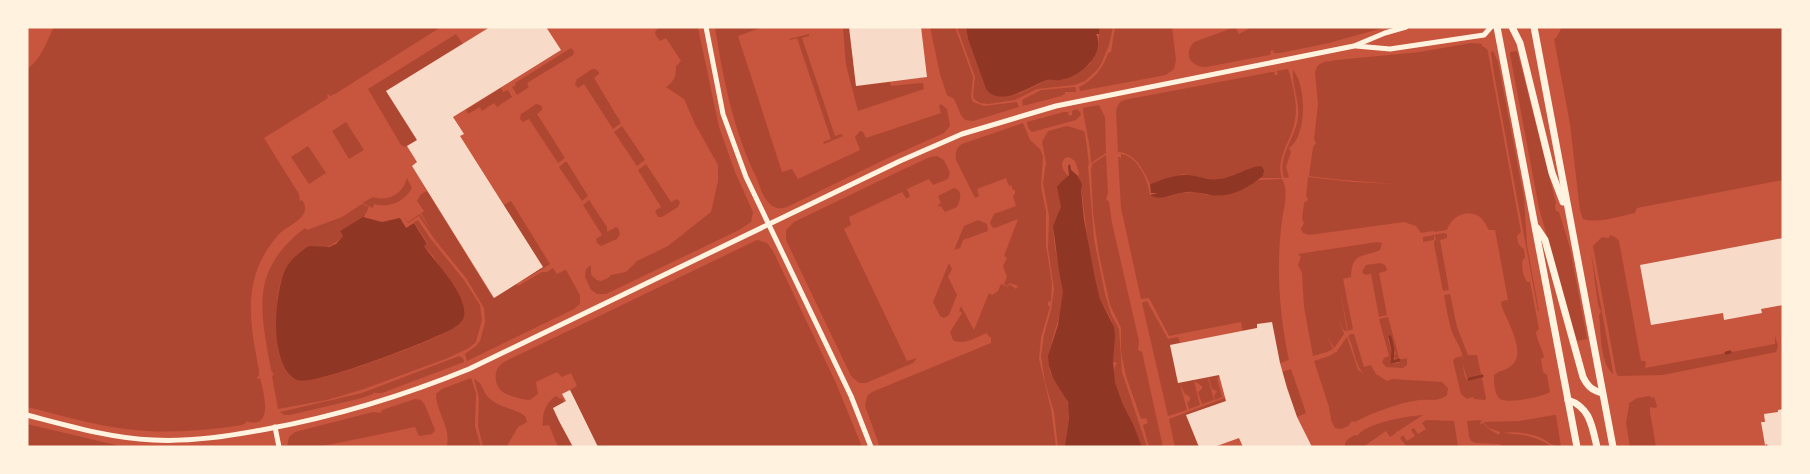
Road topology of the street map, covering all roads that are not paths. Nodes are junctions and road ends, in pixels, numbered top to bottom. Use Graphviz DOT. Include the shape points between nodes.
graph roads {
  1 [pos="706,27"];
  2 [pos="1406,27"];
  3 [pos="1491,27"];
  4 [pos="1497,27"];
  5 [pos="1512,27"];
  6 [pos="1534,27"];
  7 [pos="1354,46"];
  8 [pos="1569,216"];
  9 [pos="769,224"];
  10 [pos="1535,226"];
  11 [pos="1602,393"];
  12 [pos="1568,399"];
  13 [pos="27,415"];
  14 [pos="275,427"];
  15 [pos="279,447"];
  16 [pos="871,447"];
  17 [pos="1577,447"];
  18 [pos="1597,447"];
  19 [pos="1613,447"];
  1 -- 9 [label="street" via="728,129"];
  2 -- 7 [label="street"];
  3 -- 7 [label="street" via="1484,35 1390,49"];
  4 -- 10 [label="main road"];
  5 -- 8 [label="main road" via="1520,43 1552,173"];
  6 -- 8 [label="main road"];
  7 -- 9 [label="street" via="1080,100 991,124 921,151"];
  8 -- 11 [label="main road"];
  9 -- 14 [label="street" via="443,380 361,408"];
  9 -- 16 [label="street" via="851,396"];
  10 -- 11 [label="main road" via="1545,240 1583,377 1587,386"];
  10 -- 12 [label="main road"];
  11 -- 19 [label="main road"];
  12 -- 17 [label="main road"];
  12 -- 18 [label="main road" via="1583,408"];
  13 -- 14 [label="street" via="100,434 152,440 193,440"];
  14 -- 15 [label="street"];
}
